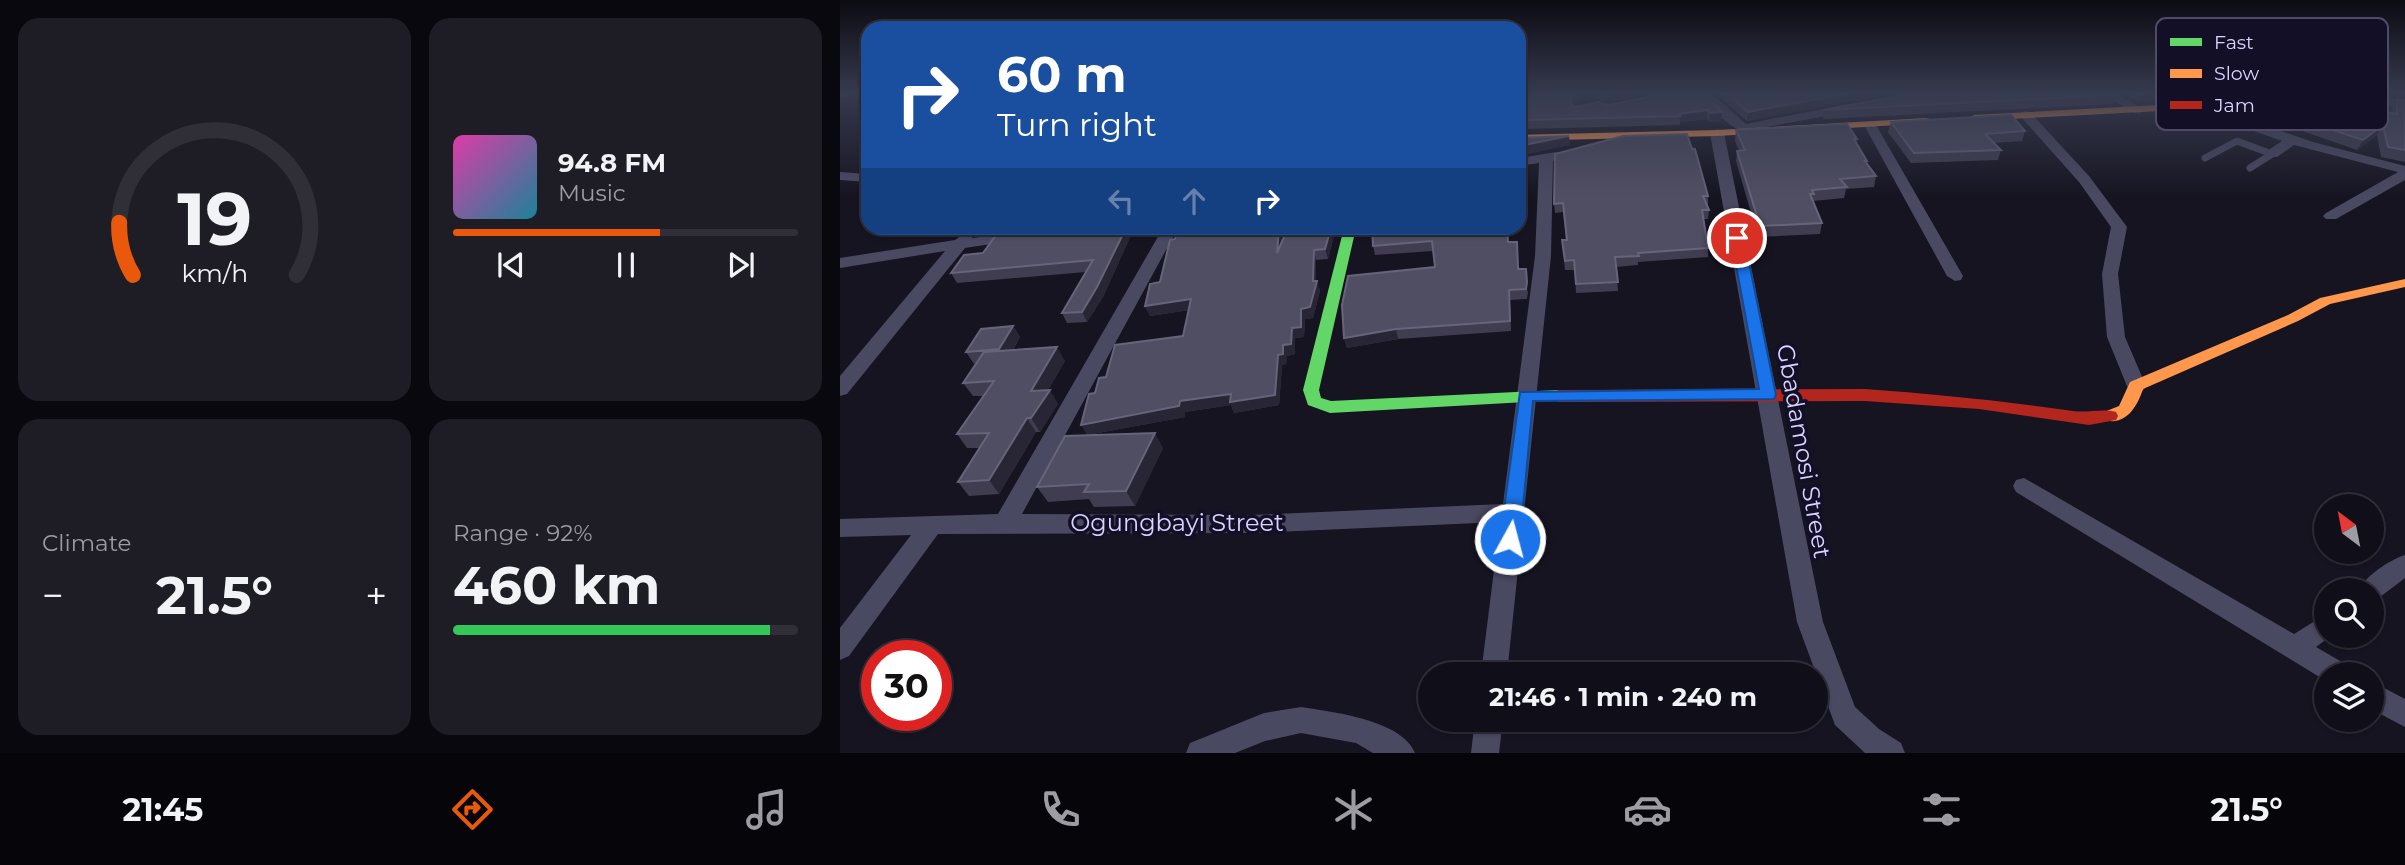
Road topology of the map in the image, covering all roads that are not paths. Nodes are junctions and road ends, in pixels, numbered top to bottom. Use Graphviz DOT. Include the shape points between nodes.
graph roads {
  1 [pos="1746,127"];
  2 [pos="1763,127"];
  3 [pos="1819,127"];
  4 [pos="1871,127"];
  5 [pos="2037,127"];
  6 [pos="1750,130"];
  7 [pos="2264,130"];
  8 [pos="1717,133"];
  9 [pos="1633,135"];
  10 [pos="1526,138"];
  11 [pos="2292,140"];
  12 [pos="2272,154"];
  13 [pos="2205,158"];
  14 [pos="1546,159"];
  15 [pos="1526,161"];
  16 [pos="861,168"];
  17 [pos="2249,168"];
  18 [pos="2405,172"];
  19 [pos="842,176"];
  20 [pos="861,177"];
  21 [pos="2331,216"];
  22 [pos="966,235"];
  23 [pos="1166,235"];
  24 [pos="1348,235"];
  25 [pos="840,263"];
  26 [pos="1955,276"];
  27 [pos="2405,283"];
  28 [pos="2136,386"];
  29 [pos="840,389"];
  30 [pos="1768,395"];
  31 [pos="1525,396"];
  32 [pos="2024,486"];
  33 [pos="1513,512"];
  34 [pos="1005,523"];
  35 [pos="932,525"];
  36 [pos="840,528"];
  37 [pos="2405,565"];
  38 [pos="2384,580"];
  39 [pos="2314,634"];
  40 [pos="840,648"];
  41 [pos="2295,648"];
  42 [pos="1495,662"];
  43 [pos="2318,662"];
  44 [pos="2384,702"];
  45 [pos="2405,714"];
  46 [pos="1487,732"];
  47 [pos="1200,753"];
  48 [pos="1401,753"];
  49 [pos="1485,753"];
  50 [pos="1891,753"];
  1 -- 6 [label="street"];
  2 -- 6 [label="street"];
  3 -- 6 [label="street"];
  4 -- 26 [label="street"];
  5 -- 28 [label="street" via="2119,227 2110,274 2116,337"];
  6 -- 8 [label="street"];
  7 -- 11 [label="street"];
  8 -- 9 [label="street"];
  8 -- 30 [label="street, Gbadamosi Street"];
  9 -- 10 [label="street"];
  9 -- 14 [label="street"];
  11 -- 12 [label="street"];
  11 -- 18 [label="street"];
  12 -- 13 [label="lane" via="2237,141"];
  12 -- 17 [label="lane"];
  14 -- 15 [label="street"];
  14 -- 31 [label="street" via="1543,256"];
  16 -- 19 [label="street"];
  18 -- 21 [label="street"];
  19 -- 20 [label="street"];
  22 -- 25 [label="street"];
  22 -- 29 [label="street"];
  23 -- 34 [label="street"];
  24 -- 31 [label="street" via="1311,390 1314,401 1330,407"];
  27 -- 28 [label="street" via="2325,300"];
  28 -- 30 [label="street" via="2130,406 2119,415 2090,419 1979,402"];
  30 -- 31 [label="street"];
  30 -- 50 [label="street, Gbadamosi Street" via="1801,583 1822,658 1845,716"];
  31 -- 33 [label="street"];
  32 -- 41 [label="street"];
  33 -- 34 [label="street, Ogungbayi Street" via="1251,524"];
  33 -- 42 [label="street"];
  34 -- 35 [label="street, Ogungbayi Street"];
  35 -- 36 [label="street, Ogungbayi Street"];
  35 -- 40 [label="street"];
  37 -- 38 [label="street"];
  39 -- 41 [label="street"];
  41 -- 43 [label="street"];
  44 -- 45 [label="street"];
  46 -- 49 [label="street"];
  47 -- 48 [label="street" via="1264,727 1301,720 1360,730"];
}
